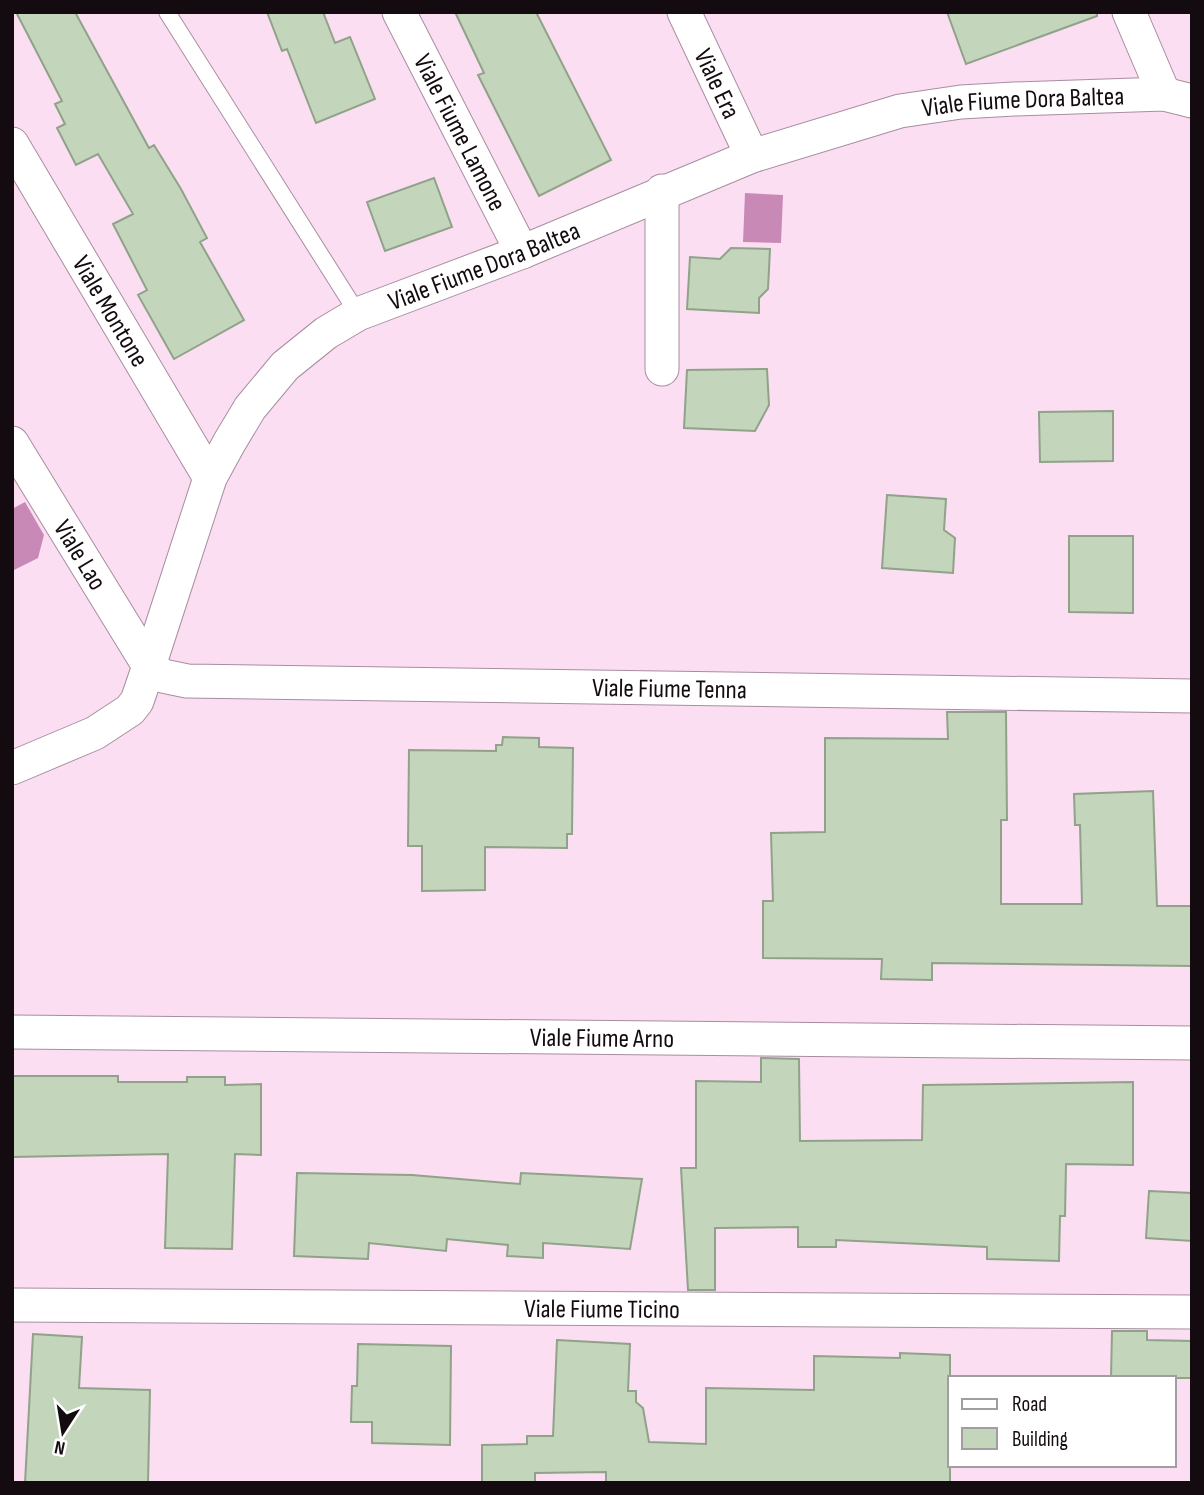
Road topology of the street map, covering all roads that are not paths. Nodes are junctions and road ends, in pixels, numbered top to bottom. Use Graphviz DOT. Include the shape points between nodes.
graph roads {
  1 [pos="167,12"];
  2 [pos="399,12"];
  3 [pos="684,12"];
  4 [pos="1129,12"];
  5 [pos="1178,97"];
  6 [pos="12,144"];
  7 [pos="752,156"];
  8 [pos="662,191"];
  9 [pos="522,252"];
  10 [pos="358,314"];
  11 [pos="662,369"];
  12 [pos="12,443"];
  13 [pos="210,478"];
  14 [pos="149,666"];
  15 [pos="1192,696"];
  16 [pos="12,768"];
  17 [pos="12,1032"];
  18 [pos="1192,1043"];
  19 [pos="12,1305"];
  20 [pos="1192,1312"];
  1 -- 10 [label="lane"];
  2 -- 9 [label="street, Viale Fiume Lamone"];
  3 -- 7 [label="street, Viale Era"];
  4 -- 5 [label="street"];
  5 -- 7 [label="street, Viale Fiume Dora Baltea" via="961,102 900,111"];
  6 -- 13 [label="street, Viale Montone"];
  7 -- 8 [label="street, Viale Fiume Dora Baltea"];
  8 -- 9 [label="street, Viale Fiume Dora Baltea"];
  8 -- 11 [label="street"];
  9 -- 10 [label="street, Viale Fiume Dora Baltea"];
  10 -- 13 [label="street, Viale Fiume Dora Baltea" via="285,366 250,408"];
  12 -- 14 [label="street, Viale Lao"];
  13 -- 14 [label="street, Viale Fiume Dora Baltea"];
  14 -- 15 [label="street, Viale Fiume Tenna" via="163,676 187,681"];
  14 -- 16 [label="street, Viale Fiume Dora Baltea" via="137,701 117,721"];
  17 -- 18 [label="street, Viale Fiume Arno"];
  19 -- 20 [label="street, Viale Fiume Ticino"];
}
